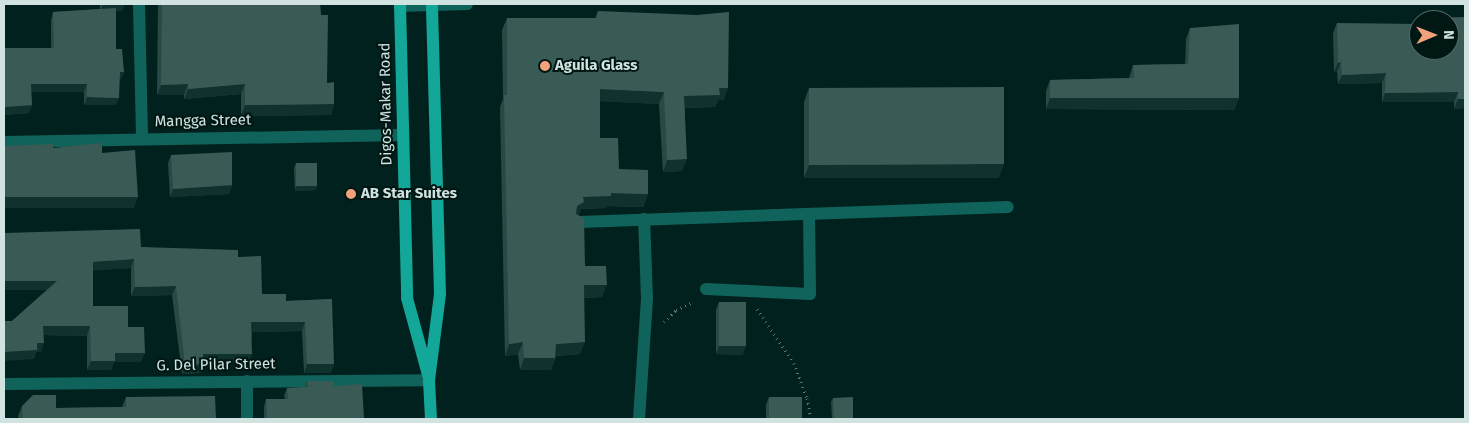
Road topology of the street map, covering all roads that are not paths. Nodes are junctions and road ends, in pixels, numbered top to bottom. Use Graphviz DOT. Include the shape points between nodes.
graph roads {
  1 [pos="139,4"];
  2 [pos="432,4"];
  3 [pos="467,4"];
  4 [pos="400,5"];
  5 [pos="402,135"];
  6 [pos="142,138"];
  7 [pos="4,142"];
  8 [pos="1008,207"];
  9 [pos="809,214"];
  10 [pos="644,220"];
  11 [pos="579,222"];
  12 [pos="703,294"];
  13 [pos="430,380"];
  14 [pos="246,381"];
  15 [pos="4,384"];
  16 [pos="247,419"];
  17 [pos="431,419"];
  18 [pos="639,419"];
  1 -- 6 [label="street"];
  2 -- 3 [label="street"];
  2 -- 4 [label="street"];
  2 -- 13 [label="main road, Digos-Makar Road" via="440,294"];
  4 -- 5 [label="main road, Digos-Makar Road"];
  5 -- 6 [label="street, Mangga Street"];
  5 -- 13 [label="main road, Digos-Makar Road" via="407,298"];
  6 -- 7 [label="street, Mangga Street"];
  8 -- 9 [label="street"];
  9 -- 10 [label="street"];
  9 -- 12 [label="street" via="810,294"];
  10 -- 11 [label="street"];
  10 -- 18 [label="street" via="646,340"];
  13 -- 14 [label="street, G. Del Pilar Street"];
  13 -- 17 [label="main road, Digos-Makar Road"];
  14 -- 15 [label="street, G. Del Pilar Street"];
  14 -- 16 [label="street"];
}
